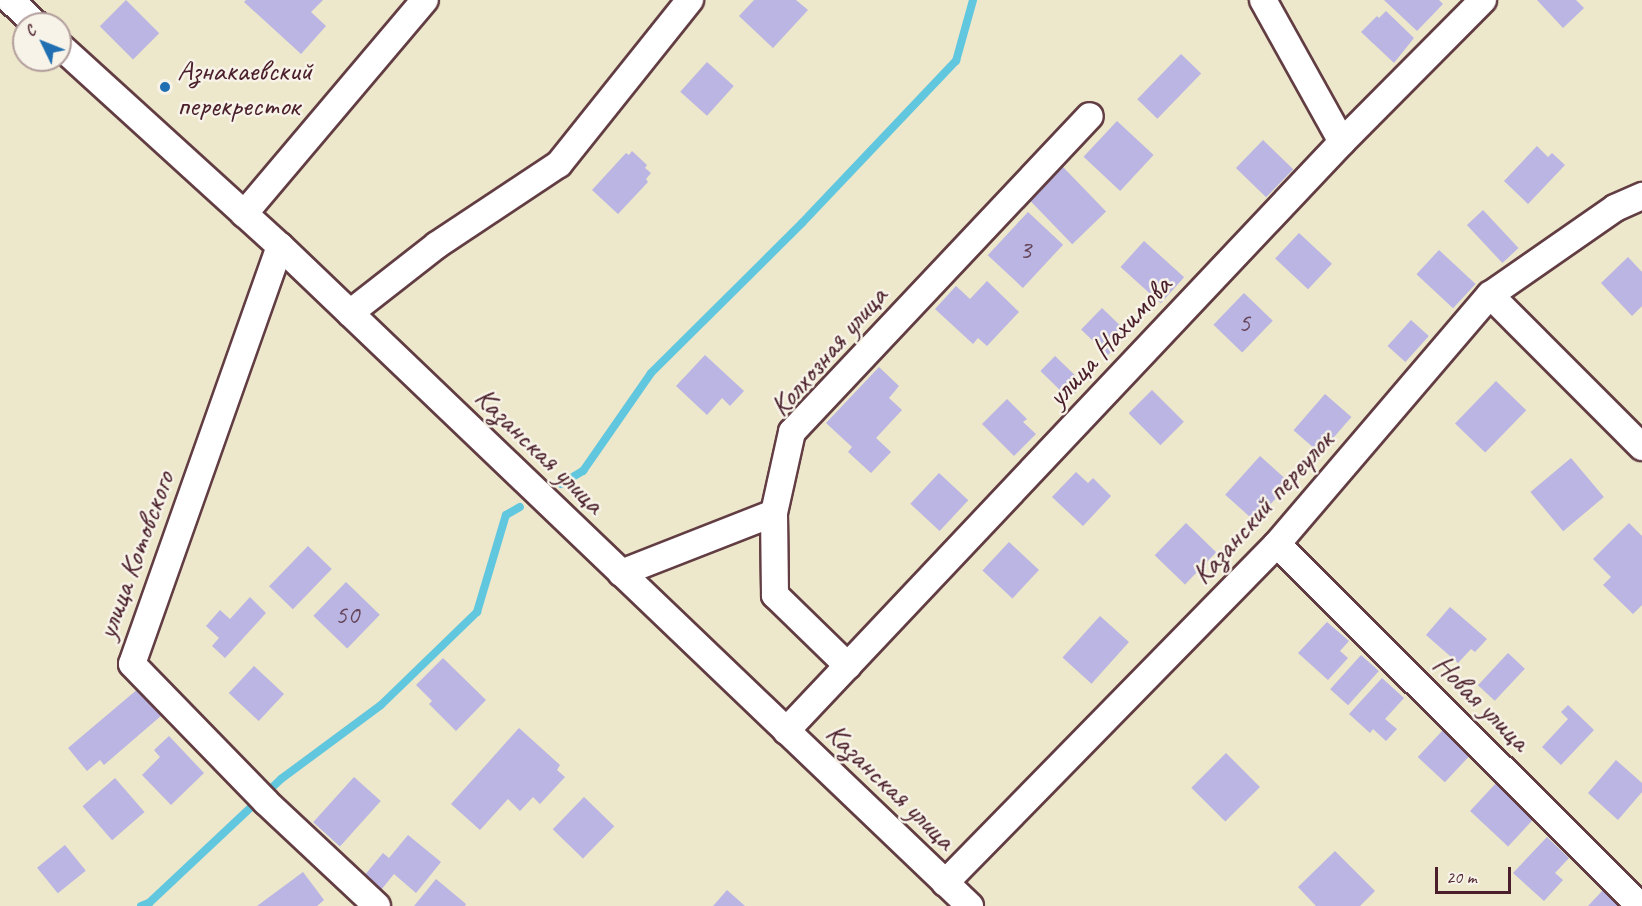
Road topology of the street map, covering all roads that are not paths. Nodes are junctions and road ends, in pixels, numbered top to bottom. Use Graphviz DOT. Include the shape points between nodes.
graph roads {
  1 [pos="10,0"];
  2 [pos="425,0"];
  3 [pos="690,0"];
  4 [pos="1263,0"];
  5 [pos="1484,0"];
  6 [pos="23,12"];
  7 [pos="72,57"];
  8 [pos="1090,116"];
  9 [pos="1342,142"];
  10 [pos="1642,196"];
  11 [pos="244,213"];
  12 [pos="280,246"];
  13 [pos="1490,296"];
  14 [pos="350,314"];
  15 [pos="1642,447"];
  16 [pos="774,513"];
  17 [pos="1277,544"];
  18 [pos="621,573"];
  19 [pos="848,666"];
  20 [pos="786,731"];
  21 [pos="945,883"];
  22 [pos="377,906"];
  23 [pos="970,906"];
  24 [pos="1640,906"];
  1 -- 6 [label="street"];
  2 -- 11 [label="street"];
  3 -- 14 [label="street" via="559,164 438,246"];
  4 -- 9 [label="street"];
  5 -- 9 [label="street, улица Нахимова"];
  7 -- 11 [label="street, Казанская улица"];
  8 -- 16 [label="street, Колхозная улица" via="792,432"];
  9 -- 19 [label="street, улица Нахимова"];
  10 -- 13 [label="street, Казанский переулок" via="1615,208"];
  11 -- 12 [label="street, Казанская улица"];
  12 -- 14 [label="street, Казанская улица"];
  12 -- 22 [label="street, улица Котовского" via="132,664 258,794"];
  13 -- 15 [label="street"];
  13 -- 17 [label="street, Казанский переулок"];
  14 -- 18 [label="street, Казанская улица"];
  16 -- 18 [label="street"];
  16 -- 19 [label="street, Колхозная улица" via="775,595"];
  17 -- 21 [label="street, Казанский переулок"];
  17 -- 24 [label="street, Новая улица"];
  18 -- 20 [label="street, Казанская улица"];
  19 -- 20 [label="street, улица Нахимова"];
  20 -- 21 [label="street, Казанская улица"];
  21 -- 23 [label="street, Казанская улица"];
}
